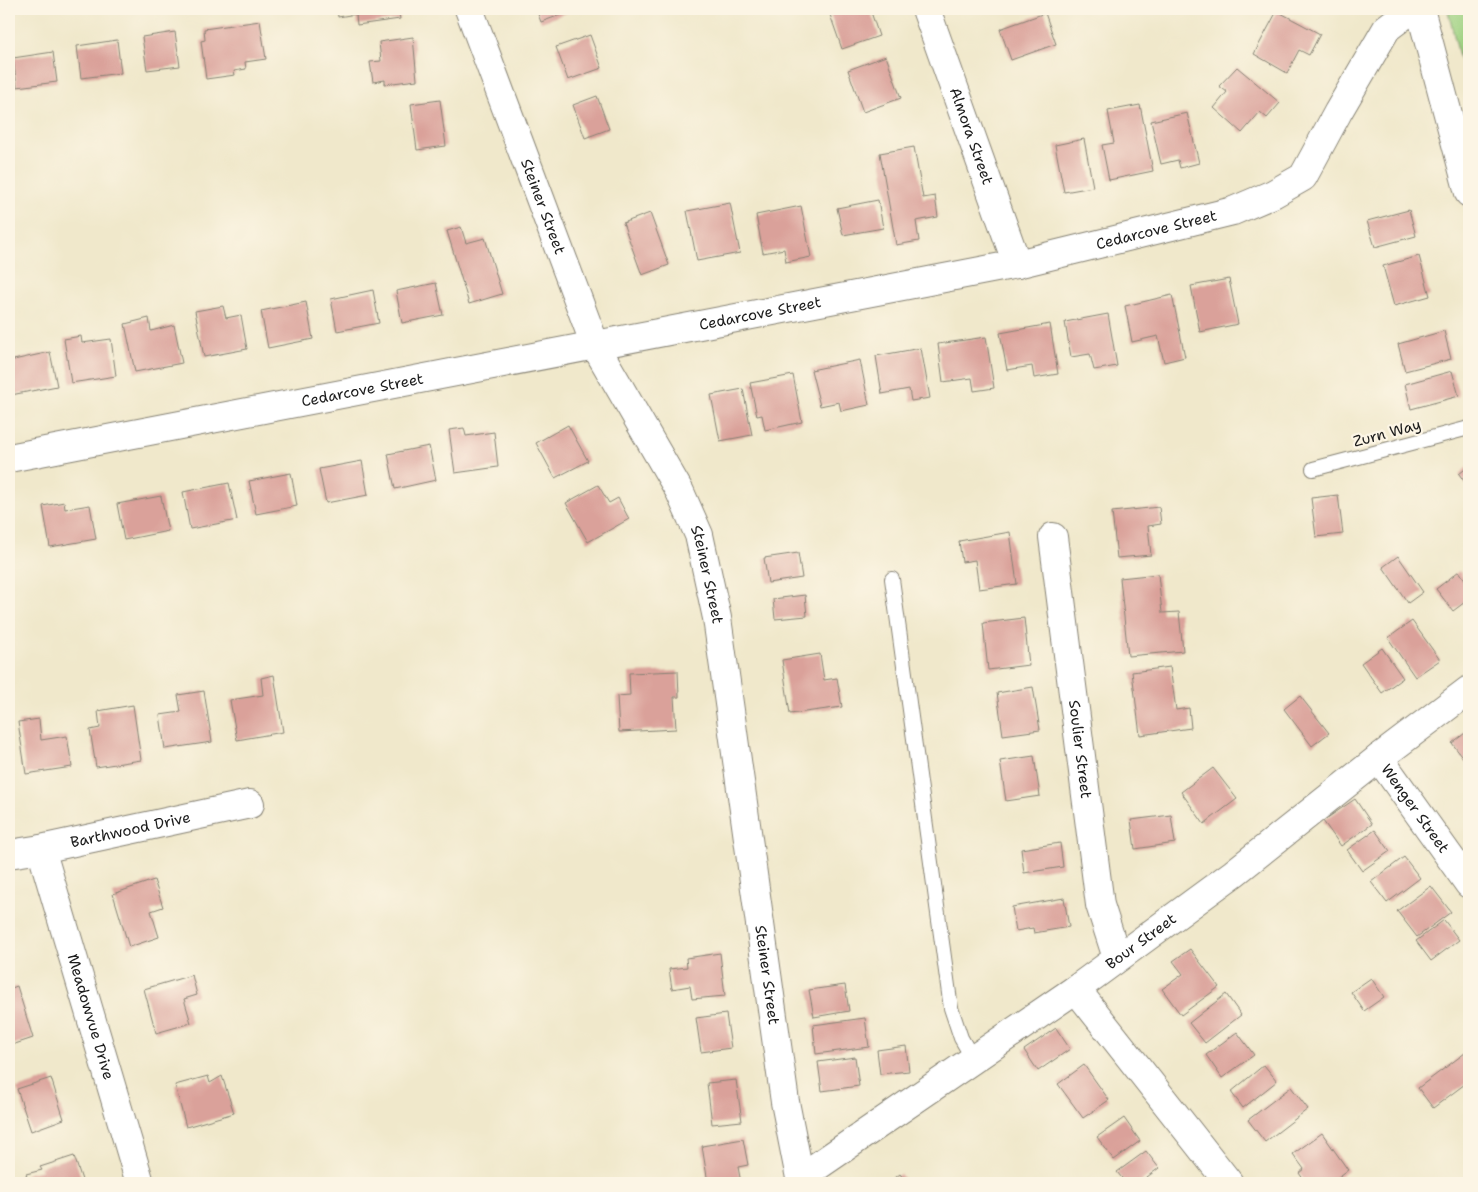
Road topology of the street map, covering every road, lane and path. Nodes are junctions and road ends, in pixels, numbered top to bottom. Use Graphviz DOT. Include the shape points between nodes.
graph roads {
  1 [pos="469,9"];
  2 [pos="926,9"];
  3 [pos="1412,9"];
  4 [pos="1420,9"];
  5 [pos="1448,11"];
  6 [pos="1469,11"];
  7 [pos="1469,192"];
  8 [pos="1017,264"];
  9 [pos="595,345"];
  10 [pos="1469,428"];
  11 [pos="9,458"];
  12 [pos="1313,469"];
  13 [pos="1053,537"];
  14 [pos="892,579"];
  15 [pos="1469,690"];
  16 [pos="1378,758"];
  17 [pos="250,804"];
  18 [pos="41,850"];
  19 [pos="9,854"];
  20 [pos="1469,884"];
  21 [pos="1118,958"];
  22 [pos="1076,988"];
  23 [pos="973,1059"];
  24 [pos="802,1180"];
  25 [pos="140,1183"];
  26 [pos="1229,1183"];
  1 -- 9 [label="street, Steiner Street"];
  2 -- 8 [label="street, Almora Street"];
  3 -- 8 [label="street, Cedarcove Street" via="1387,28 1303,177 1233,211"];
  4 -- 7 [label="street"];
  5 -- 6 [label="path"];
  8 -- 9 [label="street, Cedarcove Street"];
  9 -- 11 [label="street, Cedarcove Street"];
  9 -- 24 [label="street, Steiner Street" via="680,492 698,535 717,618 785,1102"];
  10 -- 12 [label="lane, Zurn Way"];
  13 -- 21 [label="street, Soulier Street" via="1100,905"];
  14 -- 23 [label="lane" via="951,1008 961,1038"];
  15 -- 16 [label="street, Bour Street"];
  16 -- 20 [label="street, Wenger Street"];
  16 -- 21 [label="street, Bour Street" via="1234,873"];
  17 -- 18 [label="street, Barthwood Drive"];
  18 -- 19 [label="street, Barthwood Drive"];
  18 -- 25 [label="street, Meadowvue Drive"];
  21 -- 22 [label="street, Bour Street"];
  22 -- 23 [label="street, Bour Street"];
  22 -- 26 [label="street"];
  23 -- 24 [label="street, Bour Street"];
}
